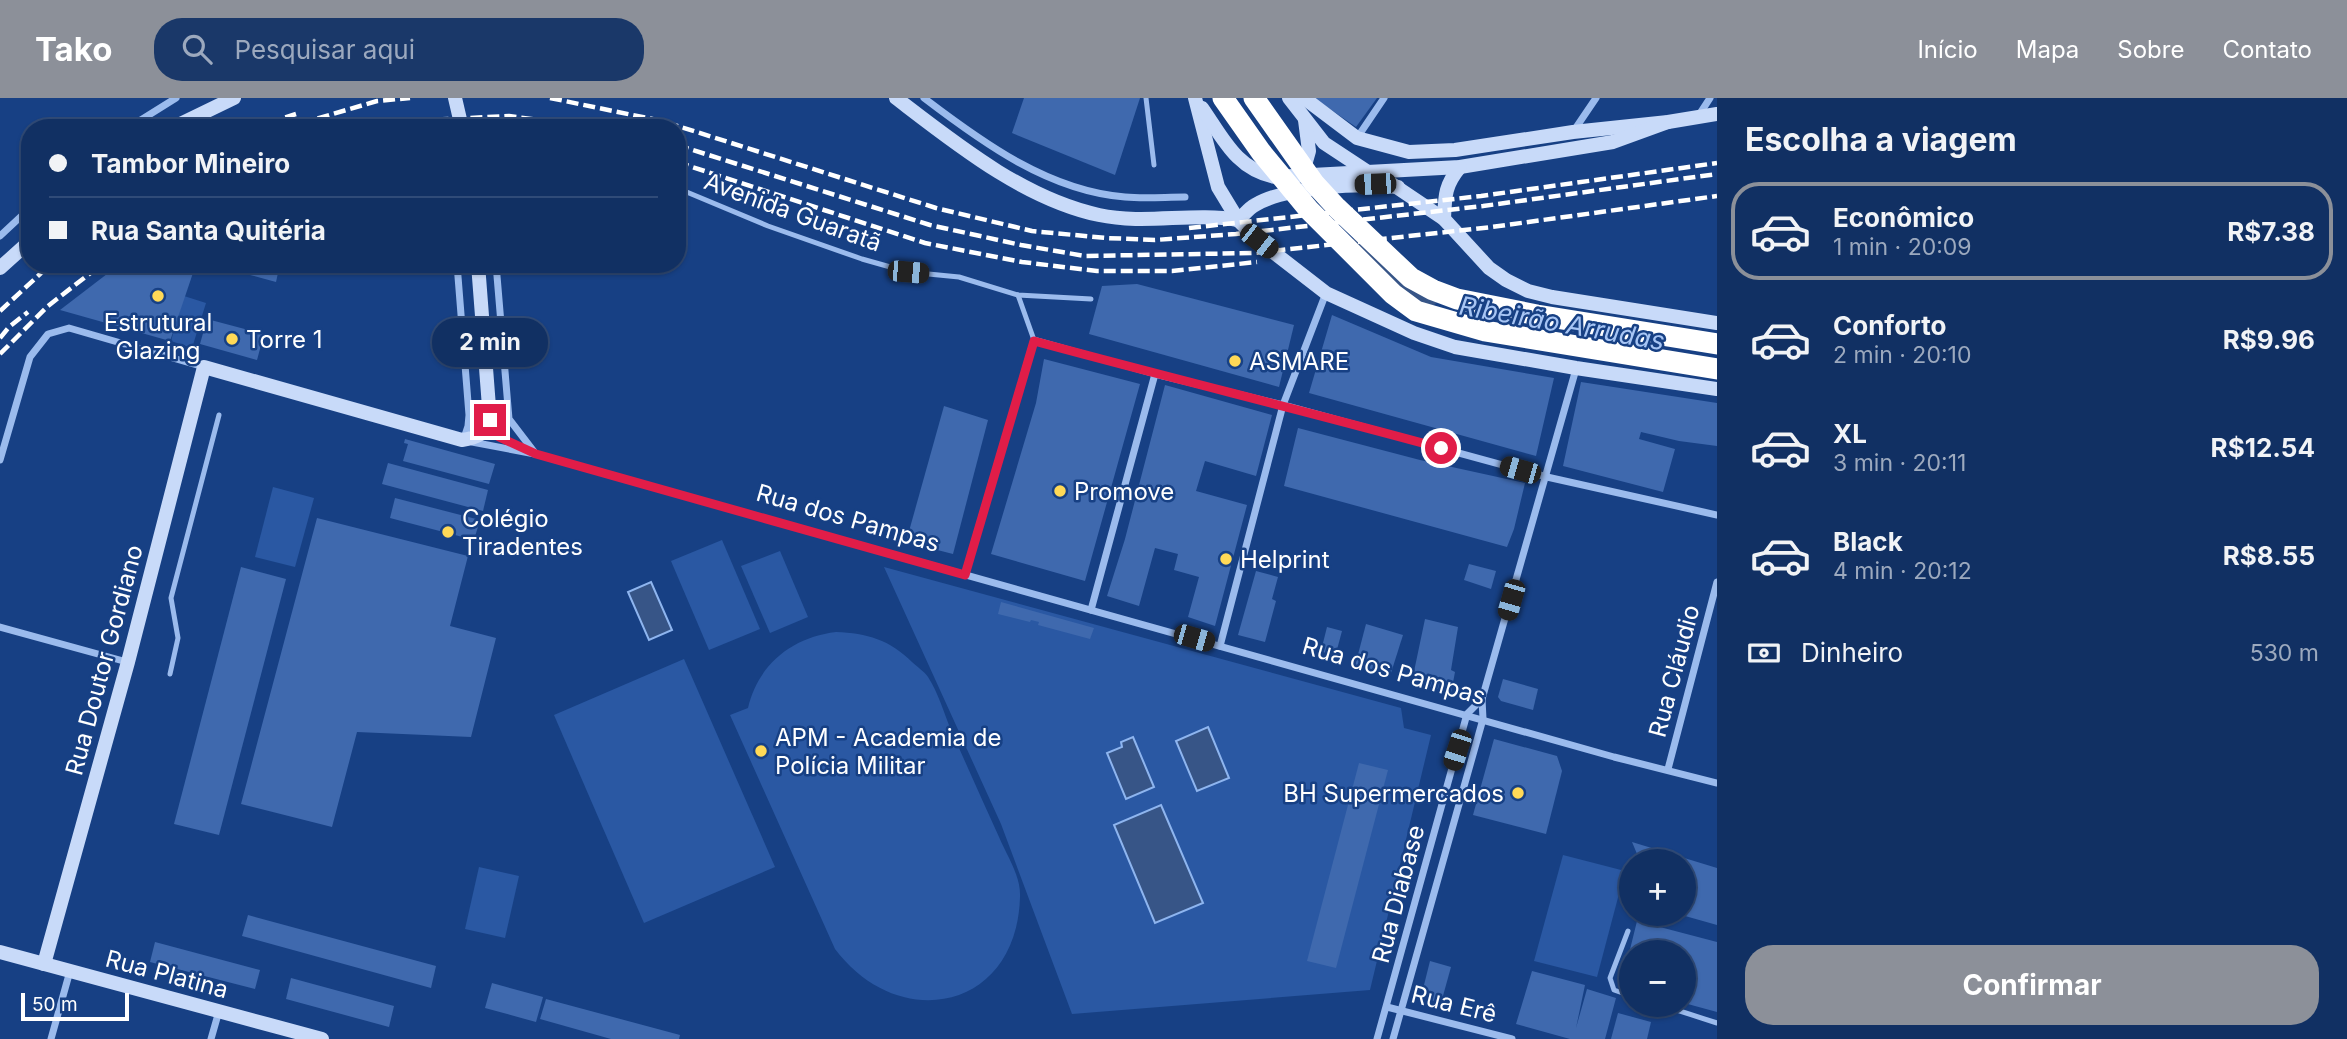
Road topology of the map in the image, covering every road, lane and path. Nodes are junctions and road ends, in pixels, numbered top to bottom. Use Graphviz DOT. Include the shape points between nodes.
graph roads {
  1 [pos="176,98"];
  2 [pos="234,98"];
  3 [pos="455,98"];
  4 [pos="896,98"];
  5 [pos="924,98"];
  6 [pos="1146,98"];
  7 [pos="1196,98"];
  8 [pos="1223,98"];
  9 [pos="1254,98"];
  10 [pos="1289,98"];
  11 [pos="1304,98"];
  12 [pos="1384,98"];
  13 [pos="1596,98"];
  14 [pos="1710,98"];
  15 [pos="1717,114"];
  16 [pos="1698,118"];
  17 [pos="142,119"];
  18 [pos="191,119"];
  19 [pos="460,119"];
  20 [pos="1305,120"];
  21 [pos="1668,122"];
  22 [pos="1573,132"];
  23 [pos="1357,138"];
  24 [pos="1154,165"];
  25 [pos="1460,167"];
  26 [pos="1359,172"];
  27 [pos="1303,174"];
  28 [pos="1398,187"];
  29 [pos="686,192"];
  30 [pos="1185,197"];
  31 [pos="21,216"];
  32 [pos="1444,219"];
  33 [pos="1238,220"];
  34 [pos="0,236"];
  35 [pos="21,249"];
  36 [pos="0,268"];
  37 [pos="458,273"];
  38 [pos="479,273"];
  39 [pos="496,273"];
  40 [pos="1326,293"];
  41 [pos="1018,295"];
  42 [pos="1091,299"];
  43 [pos="1717,323"];
  44 [pos="1034,341"];
  45 [pos="1717,344"];
  46 [pos="204,367"];
  47 [pos="1576,368"];
  48 [pos="1717,369"];
  49 [pos="1155,374"];
  50 [pos="1717,388"];
  51 [pos="1283,405"];
  52 [pos="219,415"];
  53 [pos="490,420"];
  54 [pos="463,440"];
  55 [pos="536,454"];
  56 [pos="0,460"];
  57 [pos="1547,478"];
  58 [pos="1717,515"];
  59 [pos="965,575"];
  60 [pos="1717,582"];
  61 [pos="1091,610"];
  62 [pos="0,627"];
  63 [pos="1220,646"];
  64 [pos="128,663"];
  65 [pos="170,674"];
  66 [pos="1482,699"];
  67 [pos="1467,714"];
  68 [pos="1483,719"];
  69 [pos="1668,769"];
  70 [pos="1717,783"];
  71 [pos="1628,931"];
  72 [pos="1625,940"];
  73 [pos="0,952"];
  74 [pos="1619,954"];
  75 [pos="44,964"];
  76 [pos="70,971"];
  77 [pos="1619,992"];
  78 [pos="1387,1007"];
  79 [pos="1401,1010"];
  80 [pos="219,1011"];
  81 [pos="1696,1016"];
  82 [pos="1717,1023"];
  83 [pos="51,1039"];
  84 [pos="211,1039"];
  85 [pos="322,1039"];
  86 [pos="1377,1039"];
  87 [pos="1392,1039"];
  88 [pos="1512,1039"];
  1 -- 17 [label="street"];
  2 -- 18 [label="street"];
  3 -- 19 [label="street, bridge"];
  4 -- 33 [label="street" via="988,164 1047,198 1100,215"];
  5 -- 30 [label="street" via="1018,163 1078,188 1124,197"];
  6 -- 24 [label="lane"];
  7 -- 27 [label="street" via="1247,167 1275,177"];
  7 -- 33 [label="street" via="1218,187"];
  8 -- 48 [label="highway, bridge" via="1309,210 1416,311 1485,331"];
  9 -- 45 [label="highway, bridge" via="1314,183 1411,278 1433,290 1537,315"];
  10 -- 20 [label="street"];
  11 -- 23 [label="street"];
  12 -- 23 [label="street"];
  13 -- 22 [label="street"];
  14 -- 16 [label="street"];
  15 -- 16 [label="street"];
  16 -- 21 [label="street"];
  20 -- 26 [label="street" via="1324,144"];
  20 -- 27 [label="street" via="1308,151"];
  21 -- 22 [label="street"];
  21 -- 25 [label="street" via="1613,142"];
  22 -- 23 [label="street" via="1455,150 1409,152"];
  25 -- 26 [label="street"];
  25 -- 32 [label="street" via="1449,181"];
  26 -- 27 [label="street"];
  26 -- 28 [label="street"];
  28 -- 32 [label="street"];
  28 -- 33 [label="street" via="1347,186 1278,195 1254,205"];
  29 -- 41 [label="lane, Avenida Guaratã" via="862,259 908,272 959,276"];
  31 -- 34 [label="street"];
  32 -- 43 [label="street" via="1489,268 1528,290"];
  33 -- 40 [label="street"];
  35 -- 36 [label="street"];
  37 -- 54 [label="street" via="469,415"];
  38 -- 53 [label="street"];
  39 -- 55 [label="street" via="509,419"];
  40 -- 47 [label="street" via="1455,346"];
  40 -- 51 [label="street"];
  41 -- 42 [label="lane, Avenida Guaratã"];
  41 -- 44 [label="lane"];
  44 -- 49 [label="street"];
  44 -- 59 [label="street"];
  46 -- 54 [label="street, Rua dos Pampas"];
  46 -- 56 [label="street, Rua dos Pampas" via="69,328 48,334 30,357"];
  46 -- 64 [label="street, Rua Doutor Gordiano"];
  47 -- 50 [label="street"];
  47 -- 57 [label="street"];
  49 -- 51 [label="street"];
  49 -- 61 [label="street"];
  51 -- 57 [label="street"];
  51 -- 63 [label="street"];
  52 -- 65 [label="lane" via="171,598 178,638"];
  53 -- 54 [label="street" via="484,433"];
  53 -- 55 [label="street" via="499,437"];
  54 -- 55 [label="street, Rua dos Pampas"];
  55 -- 59 [label="street, Rua dos Pampas"];
  57 -- 58 [label="street"];
  57 -- 66 [label="street"];
  59 -- 61 [label="street, Rua dos Pampas"];
  60 -- 69 [label="street, Rua Cláudio"];
  61 -- 63 [label="street, Rua dos Pampas"];
  62 -- 64 [label="street"];
  63 -- 67 [label="street, Rua dos Pampas"];
  64 -- 75 [label="street, Rua Doutor Gordiano"];
  66 -- 67 [label="street, Rua Diabase"];
  66 -- 68 [label="street, Rua Diabase"];
  67 -- 68 [label="street, Rua dos Pampas"];
  67 -- 78 [label="street, Rua Diabase"];
  68 -- 69 [label="street, Rua dos Pampas"];
  68 -- 79 [label="street, Rua Diabase"];
  69 -- 70 [label="street, Rua dos Pampas"];
  71 -- 72 [label="lane"];
  73 -- 75 [label="street, Rua Platina"];
  74 -- 77 [label="lane" via="1610,978"];
  75 -- 76 [label="street, Rua Platina"];
  76 -- 80 [label="street, Rua Platina"];
  76 -- 83 [label="street"];
  78 -- 79 [label="street, Rua Erê"];
  78 -- 86 [label="street, Rua Diabase"];
  79 -- 87 [label="street, Rua Diabase"];
  79 -- 88 [label="street, Rua Erê"];
  80 -- 84 [label="street"];
  80 -- 85 [label="street, Rua Platina"];
  81 -- 82 [label="lane"];
}
